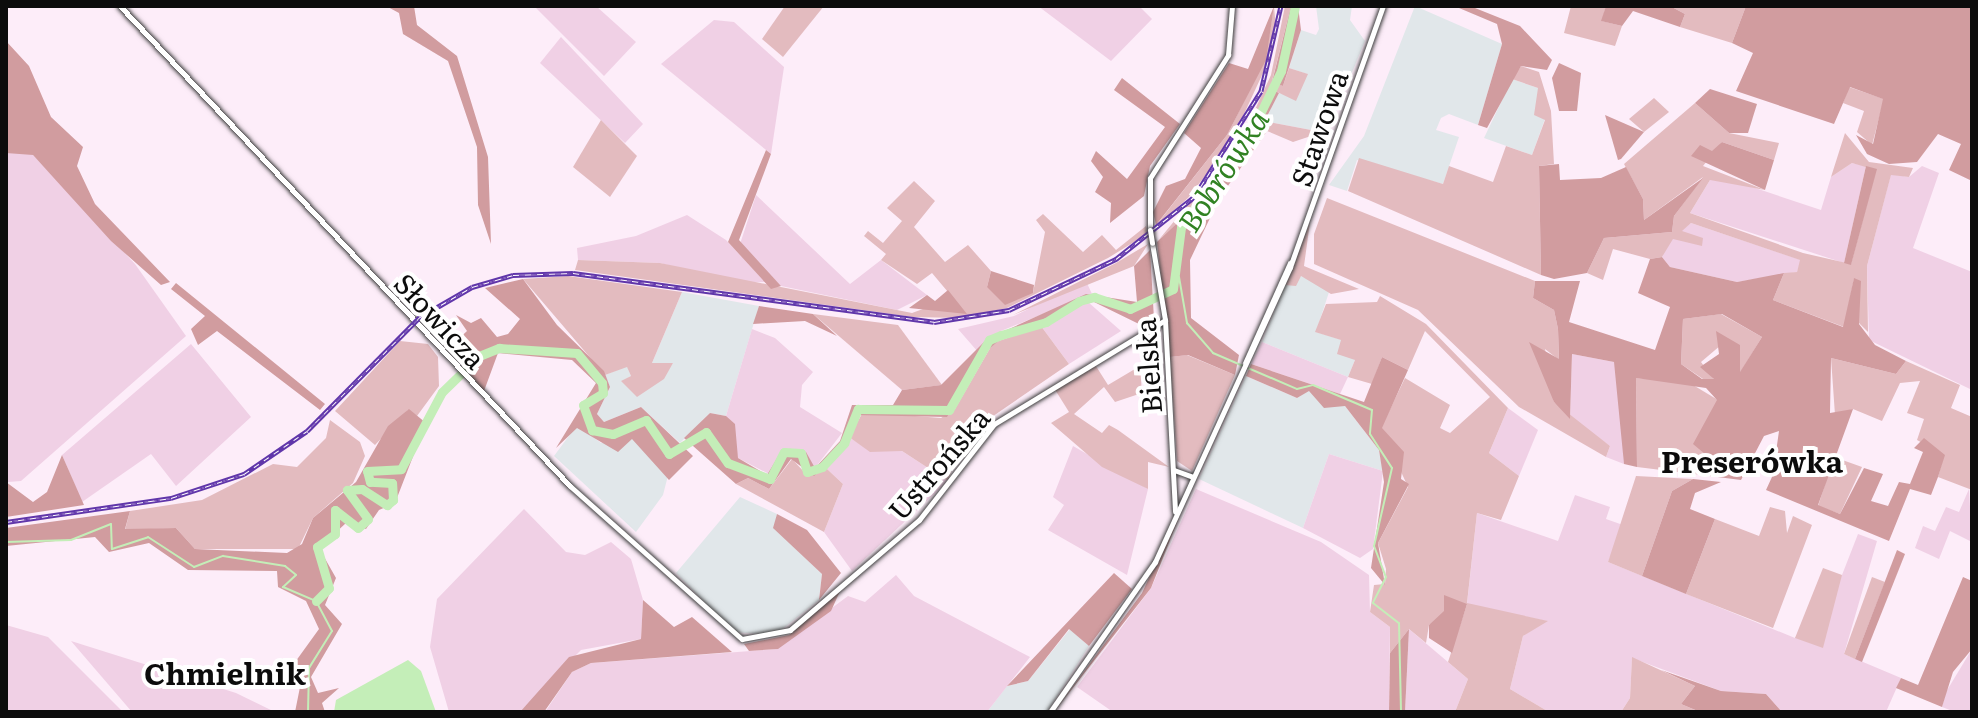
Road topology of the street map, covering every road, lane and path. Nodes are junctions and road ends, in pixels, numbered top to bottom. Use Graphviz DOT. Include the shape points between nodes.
graph roads {
  1 [pos="120,6"];
  2 [pos="1232,6"];
  3 [pos="1383,6"];
  4 [pos="1290,263"];
  5 [pos="1262,319"];
  6 [pos="1165,320"];
  7 [pos="1260,335"];
  8 [pos="1245,364"];
  9 [pos="1174,470"];
  10 [pos="1193,477"];
  11 [pos="1175,515"];
  12 [pos="750,640"];
  13 [pos="1050,712"];
  1 -- 12 [label="street, Słowicza" via="570,486 733,634"];
  2 -- 6 [label="street, Bielska, bridge" via="1228,55 1150,178 1150,230"];
  3 -- 4 [label="street, Stawowa"];
  4 -- 5 [label="street, Stawowa"];
  4 -- 7 [label="street, Stawowa"];
  5 -- 7 [label="street"];
  5 -- 8 [label="street, Stawowa"];
  6 -- 9 [label="street, Bielska"];
  6 -- 12 [label="street, Ustrońska" via="1017,406 975,446 919,520 790,630"];
  7 -- 8 [label="street, Stawowa"];
  8 -- 10 [label="street"];
  9 -- 10 [label="street"];
  9 -- 11 [label="street, Bielska"];
  10 -- 11 [label="street"];
  11 -- 13 [label="street, Bielska" via="1148,575"];
}
